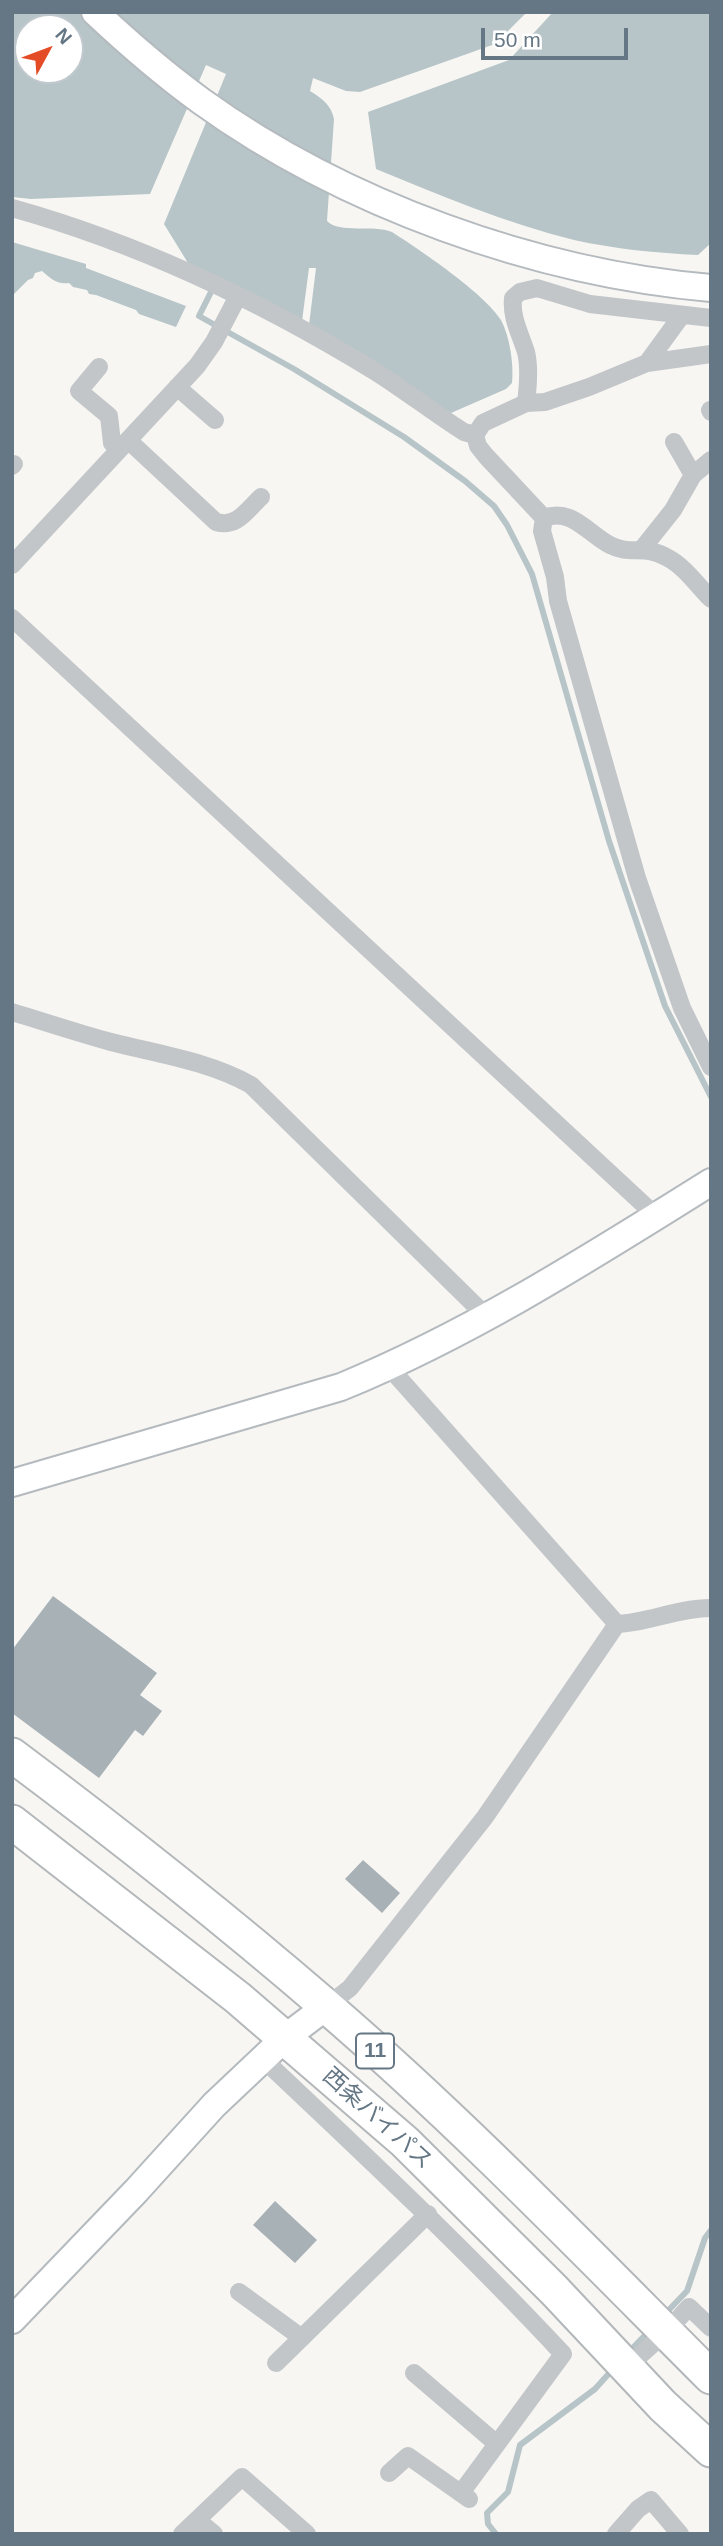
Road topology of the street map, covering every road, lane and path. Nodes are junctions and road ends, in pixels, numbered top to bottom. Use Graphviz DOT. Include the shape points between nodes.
graph roads {
  1 [pos="96,12"];
  2 [pos="12,208"];
  3 [pos="711,288"];
  4 [pos="238,296"];
  5 [pos="682,315"];
  6 [pos="711,318"];
  7 [pos="711,354"];
  8 [pos="647,363"];
  9 [pos="99,367"];
  10 [pos="177,387"];
  11 [pos="526,403"];
  12 [pos="215,420"];
  13 [pos="475,435"];
  14 [pos="674,442"];
  15 [pos="123,445"];
  16 [pos="711,460"];
  17 [pos="693,475"];
  18 [pos="261,497"];
  19 [pos="544,518"];
  20 [pos="642,549"];
  21 [pos="12,565"];
  22 [pos="711,599"];
  23 [pos="12,618"];
  24 [pos="12,1012"];
  25 [pos="711,1067"];
  26 [pos="711,1182"];
  27 [pos="656,1216"];
  28 [pos="488,1317"];
  29 [pos="388,1367"];
  30 [pos="12,1483"];
  31 [pos="711,1608"];
  32 [pos="617,1624"];
  33 [pos="12,1755"];
  34 [pos="12,1822"];
  35 [pos="327,2006"];
  36 [pos="274,2048"];
  37 [pos="428,2214"];
  38 [pos="239,2292"];
  39 [pos="12,2320"];
  40 [pos="711,2328"];
  41 [pos="666,2332"];
  42 [pos="302,2338"];
  43 [pos="276,2363"];
  44 [pos="628,2366"];
  45 [pos="414,2373"];
  46 [pos="711,2377"];
  47 [pos="663,2406"];
  48 [pos="497,2444"];
  49 [pos="711,2450"];
  50 [pos="711,2468"];
  51 [pos="389,2473"];
  52 [pos="197,2520"];
  53 [pos="182,2534"];
  54 [pos="214,2534"];
  55 [pos="307,2534"];
  56 [pos="616,2534"];
  57 [pos="680,2534"];
  1 -- 3 [label="street" via="202,102 314,170 410,215 490,243 591,270"];
  2 -- 4 [label="street" via="138,251"];
  4 -- 10 [label="street" via="214,342"];
  4 -- 13 [label="street" via="378,373"];
  5 -- 6 [label="street"];
  5 -- 8 [label="street"];
  5 -- 11 [label="street" via="590,304 537,288 520,292 513,298 511,312 527,355"];
  7 -- 8 [label="street"];
  8 -- 11 [label="street" via="567,395"];
  9 -- 15 [label="street" via="79,391 108,416 111,443"];
  10 -- 12 [label="street"];
  10 -- 15 [label="street"];
  11 -- 13 [label="street" via="483,423"];
  13 -- 19 [label="street" via="486,456"];
  14 -- 17 [label="street"];
  15 -- 18 [label="street" via="216,522 227,525 236,521"];
  15 -- 21 [label="street"];
  16 -- 17 [label="street"];
  17 -- 20 [label="street"];
  19 -- 20 [label="street" via="564,515 614,547"];
  19 -- 25 [label="street" via="542,531 558,601 637,878 682,1008"];
  20 -- 22 [label="street" via="670,559"];
  23 -- 27 [label="street"];
  24 -- 28 [label="street" via="205,1065 251,1085"];
  26 -- 27 [label="street"];
  27 -- 28 [label="street"];
  28 -- 29 [label="street"];
  29 -- 30 [label="street" via="341,1387"];
  29 -- 32 [label="street"];
  31 -- 32 [label="street"];
  32 -- 35 [label="street" via="485,1817 350,1988"];
  33 -- 35 [label="highway, 11"];
  34 -- 36 [label="highway, 西条バイパス / 11"];
  35 -- 36 [label="street"];
  35 -- 41 [label="highway, 11" via="500,2166"];
  36 -- 37 [label="street"];
  36 -- 39 [label="street" via="214,2105"];
  36 -- 44 [label="highway, 西条バイパス / 11" via="405,2142"];
  37 -- 42 [label="street"];
  37 -- 48 [label="street" via="563,2354"];
  38 -- 42 [label="street"];
  40 -- 41 [label="street" via="689,2307"];
  41 -- 44 [label="street"];
  41 -- 46 [label="highway, 11"];
  42 -- 43 [label="street"];
  44 -- 47 [label="highway, 西条バイパス / 11"];
  45 -- 48 [label="street"];
  47 -- 49 [label="highway, 西条バイパス / 11"];
  47 -- 50 [label="highway, 11"];
  48 -- 51 [label="street" via="465,2496 408,2456"];
  52 -- 53 [label="street"];
  52 -- 54 [label="street"];
  52 -- 55 [label="street" via="242,2477"];
  56 -- 57 [label="street" via="651,2500"];
}
